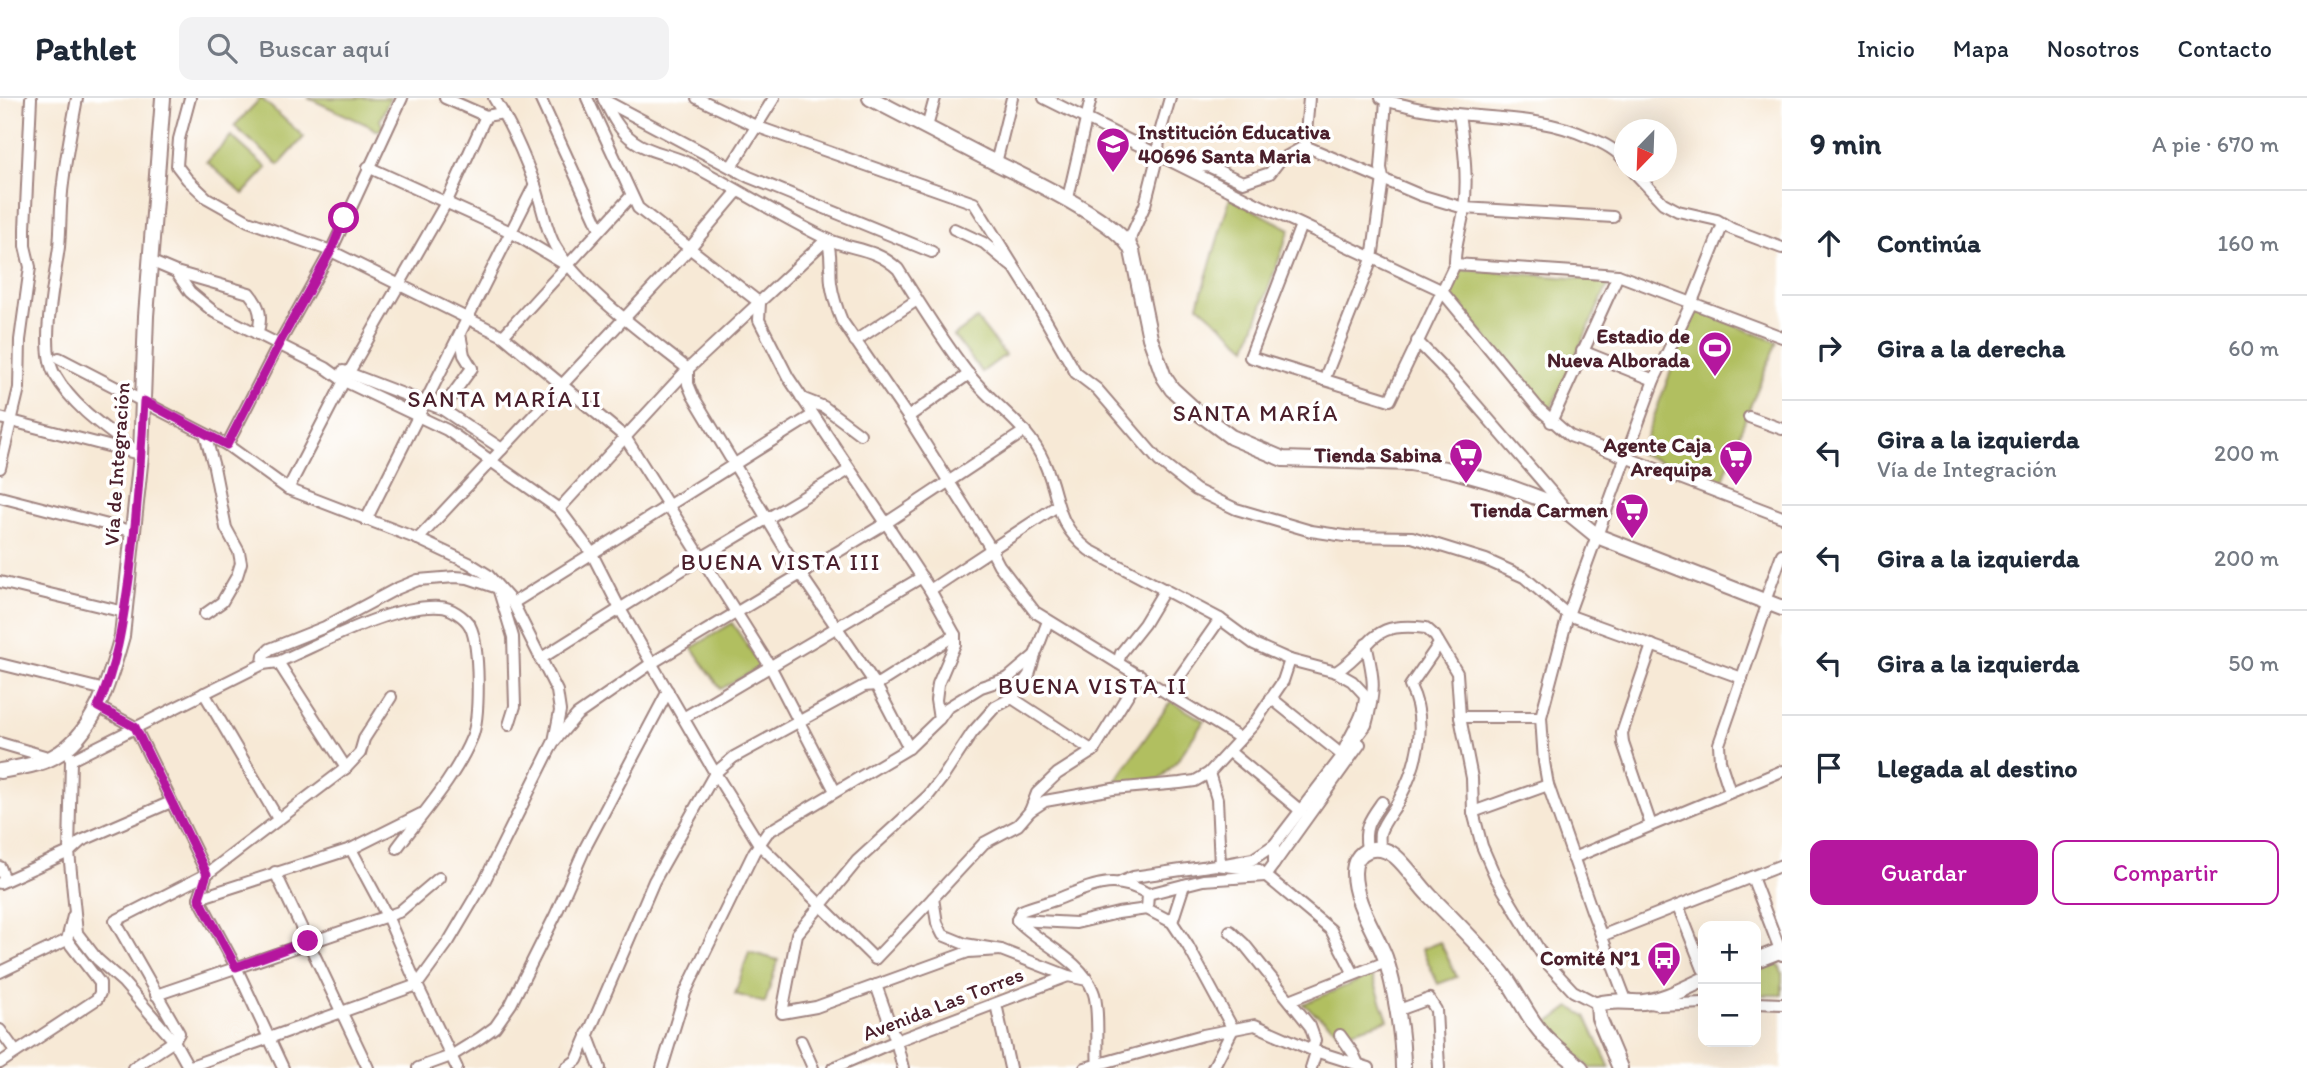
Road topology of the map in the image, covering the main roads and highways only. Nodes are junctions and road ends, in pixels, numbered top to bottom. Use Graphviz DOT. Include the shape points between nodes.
graph roads {
  1 [pos="163,98"];
  2 [pos="870,98"];
  3 [pos="1782,608"];
  4 [pos="0,771"];
  5 [pos="1782,952"];
  6 [pos="1761,958"];
  7 [pos="1698,982"];
  8 [pos="1403,1068"];
  9 [pos="1581,1068"];
  10 [pos="1620,1068"];
  1 -- 4 [label="main road, Vía de Integración" via="135,532 121,636 98,707 68,755"];
  2 -- 3 [label="main road" via="1068,198 1130,245 1150,338 1164,377 1224,433 1283,459 1451,470 1524,491 1570,514 1597,536"];
  5 -- 6 [label="main road"];
  7 -- 10 [label="main road" via="1644,1002 1598,1004 1599,1018"];
  8 -- 9 [label="main road" via="1386,962 1356,893 1358,856 1374,849 1395,856 1468,932 1506,977 1542,1033"];
}
